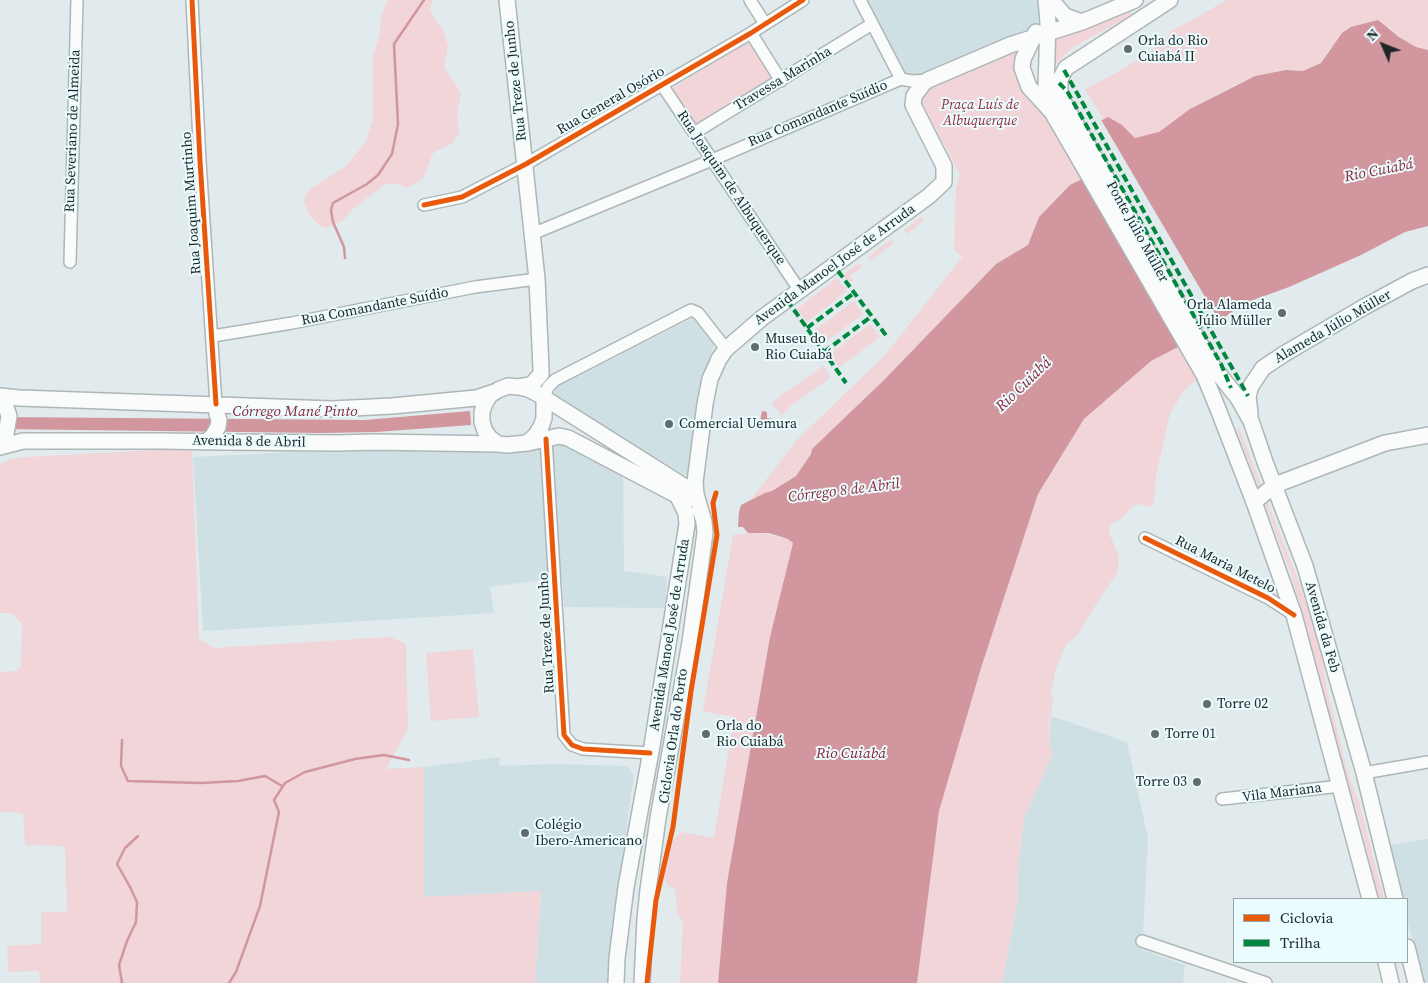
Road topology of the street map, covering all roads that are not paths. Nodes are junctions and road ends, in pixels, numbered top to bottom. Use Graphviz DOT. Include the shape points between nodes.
graph roads {
  1 [pos="77,0"];
  2 [pos="192,0"];
  3 [pos="507,0"];
  4 [pos="750,0"];
  5 [pos="803,0"];
  6 [pos="860,0"];
  7 [pos="1135,0"];
  8 [pos="1170,0"];
  9 [pos="1048,2"];
  10 [pos="1082,22"];
  11 [pos="765,24"];
  12 [pos="872,24"];
  13 [pos="1048,32"];
  14 [pos="751,33"];
  15 [pos="1028,41"];
  16 [pos="1046,69"];
  17 [pos="901,79"];
  18 [pos="928,80"];
  19 [pos="781,81"];
  20 [pos="662,84"];
  21 [pos="1052,112"];
  22 [pos="694,133"];
  23 [pos="712,160"];
  24 [pos="526,164"];
  25 [pos="424,205"];
  26 [pos="532,234"];
  27 [pos="70,262"];
  28 [pos="1428,275"];
  29 [pos="537,279"];
  30 [pos="800,291"];
  31 [pos="213,336"];
  32 [pos="726,349"];
  33 [pos="1209,372"];
  34 [pos="518,386"];
  35 [pos="494,392"];
  36 [pos="544,398"];
  37 [pos="3,402"];
  38 [pos="216,409"];
  39 [pos="1251,421"];
  40 [pos="1428,434"];
  41 [pos="546,439"];
  42 [pos="208,440"];
  43 [pos="2,441"];
  44 [pos="527,443"];
  45 [pos="498,444"];
  46 [pos="1275,485"];
  47 [pos="696,495"];
  48 [pos="678,497"];
  49 [pos="1254,502"];
  50 [pos="704,525"];
  51 [pos="686,533"];
  52 [pos="1145,538"];
  53 [pos="1284,584"];
  54 [pos="1268,598"];
  55 [pos="1294,615"];
  56 [pos="650,753"];
  57 [pos="1428,762"];
  58 [pos="1364,773"];
  59 [pos="1341,786"];
  60 [pos="1222,799"];
  61 [pos="1370,898"];
  62 [pos="1395,898"];
  63 [pos="1142,941"];
  64 [pos="1408,951"];
  65 [pos="1386,963"];
  66 [pos="616,983"];
  67 [pos="642,983"];
  68 [pos="1266,983"];
  69 [pos="1391,983"];
  70 [pos="1416,983"];
  1 -- 27 [label="street, Rua Severiano de Almeida"];
  2 -- 31 [label="street, Rua Joaquim Murtinho"];
  3 -- 24 [label="main road, Rua Treze de Junho"];
  4 -- 11 [label="street"];
  5 -- 11 [label="street, Rua General Osório"];
  6 -- 12 [label="street"];
  7 -- 10 [label="main road, Rua Comandante Suídio"];
  8 -- 33 [label="main road, Ponte Júlio Müller" via="1066,68 1060,80 1060,96"];
  9 -- 10 [label="main road" via="1065,16"];
  9 -- 13 [label="main road"];
  9 -- 15 [label="main road" via="1042,22"];
  10 -- 13 [label="main road, Rua Comandante Suídio"];
  11 -- 14 [label="street, Rua General Osório"];
  12 -- 17 [label="street"];
  12 -- 19 [label="street, Travessa Marinha"];
  13 -- 15 [label="main road, Rua Comandante Suídio"];
  13 -- 16 [label="main road"];
  14 -- 19 [label="street"];
  14 -- 20 [label="street, Rua General Osório"];
  15 -- 16 [label="main road"];
  15 -- 18 [label="main road, Rua Comandante Suídio"];
  15 -- 21 [label="main road" via="1022,64 1024,76 1035,95"];
  16 -- 21 [label="main road" via="1046,89"];
  17 -- 18 [label="street, Rua Comandante Suídio"];
  17 -- 23 [label="street, Rua Comandante Suídio"];
  18 -- 30 [label="main road, Avenida Manoel José de Arruda" via="913,98 914,108 944,166 944,182 938,190"];
  19 -- 22 [label="street, Travessa Marinha"];
  20 -- 22 [label="street, Rua Joaquim de Albuquerque"];
  20 -- 24 [label="street, Rua General Osório"];
  21 -- 33 [label="main road, Ponte Júlio Müller"];
  22 -- 23 [label="street, Rua Joaquim de Albuquerque"];
  23 -- 26 [label="street, Rua Comandante Suídio"];
  23 -- 30 [label="street, Rua Joaquim de Albuquerque"];
  24 -- 25 [label="street, Rua General Osório" via="462,197"];
  24 -- 26 [label="main road, Rua Treze de Junho"];
  26 -- 29 [label="main road, Rua Treze de Junho"];
  28 -- 39 [label="main road, Alameda Júlio Müller" via="1364,307 1263,368 1248,396"];
  29 -- 31 [label="street, Rua Comandante Suídio" via="475,287"];
  29 -- 34 [label="main road, Rua Treze de Junho" via="540,374 530,385"];
  30 -- 32 [label="main road, Avenida Manoel José de Arruda"];
  31 -- 38 [label="street, Rua Joaquim Murtinho"];
  32 -- 36 [label="street" via="698,313 692,310 554,380"];
  32 -- 47 [label="main road, Avenida Manoel José de Arruda" via="709,387 695,482"];
  33 -- 39 [label="main road, Avenida da Feb" via="1238,398"];
  33 -- 49 [label="main road, Avenida da Feb" via="1218,409"];
  34 -- 35 [label="main road, Avenida 8 de Abril"];
  34 -- 36 [label="main road"];
  35 -- 38 [label="main road, Avenida 8 de Abril" via="476,398 362,408"];
  35 -- 45 [label="main road" via="485,403 482,422 490,438"];
  36 -- 44 [label="main road" via="541,427"];
  36 -- 47 [label="main road"];
  37 -- 38 [label="main road, Avenida 8 de Abril" via="19,398"];
  37 -- 43 [label="main road, Avenida 8 de Abril"];
  38 -- 42 [label="main road" via="218,427"];
  39 -- 46 [label="main road, Avenida da Feb"];
  40 -- 46 [label="main road" via="1385,443"];
  41 -- 44 [label="main road, Avenida 8 de Abril"];
  41 -- 48 [label="main road, Avenida 8 de Abril" via="568,438"];
  41 -- 56 [label="street, Rua Treze de Junho" via="564,736 583,750"];
  42 -- 43 [label="main road, Avenida 8 de Abril"];
  42 -- 45 [label="main road, Avenida 8 de Abril"];
  44 -- 45 [label="main road, Avenida 8 de Abril"];
  46 -- 49 [label="main road"];
  46 -- 58 [label="main road, Avenida da Feb" via="1305,566"];
  47 -- 48 [label="main road" via="688,500"];
  47 -- 50 [label="main road, Avenida Manoel José de Arruda"];
  48 -- 51 [label="main road, Avenida Manoel José de Arruda" via="686,513"];
  49 -- 53 [label="main road, Avenida da Feb"];
  50 -- 51 [label="main road" via="695,521"];
  50 -- 67 [label="main road, Avenida Manoel José de Arruda" via="690,642 658,818 644,919"];
  51 -- 56 [label="main road, Avenida Manoel José de Arruda"];
  52 -- 54 [label="street, Rua Maria Metelo"];
  53 -- 54 [label="street, Rua Maria Metelo"];
  53 -- 55 [label="main road, Avenida da Feb"];
  54 -- 55 [label="street, Rua Maria Metelo"];
  55 -- 59 [label="main road, Avenida da Feb"];
  56 -- 66 [label="main road, Avenida Manoel José de Arruda" via="626,887"];
  57 -- 58 [label="street"];
  58 -- 62 [label="main road, Avenida da Feb"];
  59 -- 60 [label="street, Vila Mariana"];
  59 -- 61 [label="main road, Avenida da Feb"];
  63 -- 68 [label="street"];
  64 -- 70 [label="main road"];
  65 -- 69 [label="main road"];
}
